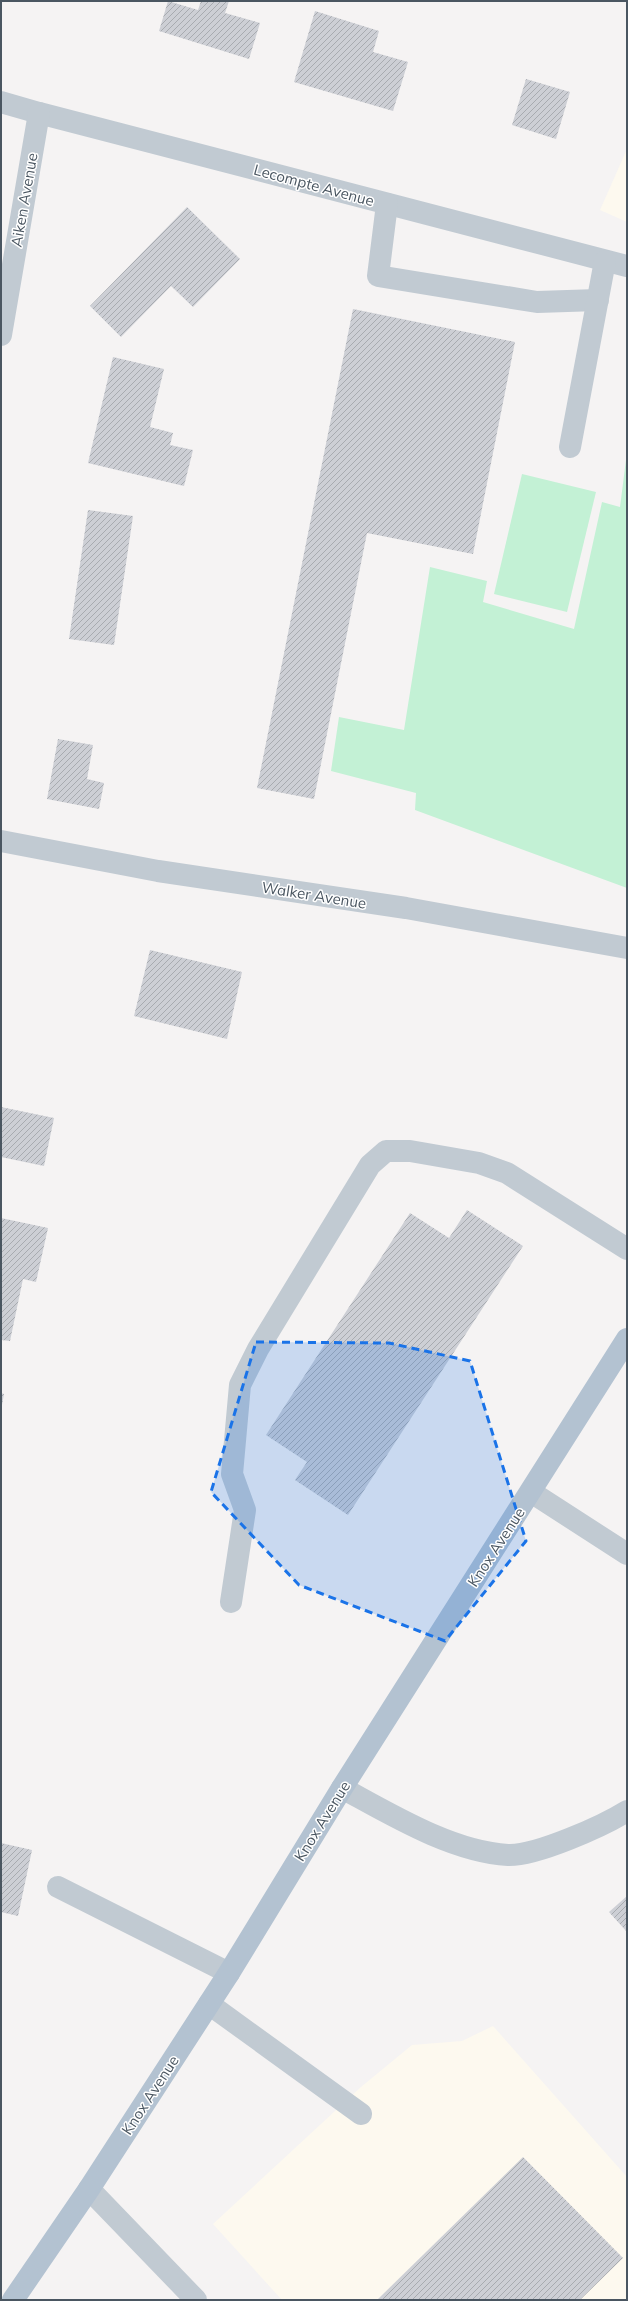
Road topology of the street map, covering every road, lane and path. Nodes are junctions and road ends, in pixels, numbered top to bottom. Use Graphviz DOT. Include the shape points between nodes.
graph roads {
  1 [pos="1,102"];
  2 [pos="38,113"];
  3 [pos="387,204"];
  4 [pos="605,260"];
  5 [pos="627,266"];
  6 [pos="598,300"];
  7 [pos="1,335"];
  8 [pos="570,447"];
  9 [pos="1,841"];
  10 [pos="627,948"];
  11 [pos="627,1248"];
  12 [pos="627,1339"];
  13 [pos="532,1492"];
  14 [pos="627,1554"];
  15 [pos="231,1602"];
  16 [pos="342,1788"];
  17 [pos="627,1811"];
  18 [pos="58,1887"];
  19 [pos="229,1973"];
  20 [pos="208,2004"];
  21 [pos="361,2114"];
  22 [pos="89,2189"];
  23 [pos="13,2300"];
  24 [pos="196,2300"];
  1 -- 2 [label="street, Lecompte Avenue"];
  2 -- 3 [label="street, Lecompte Avenue"];
  2 -- 7 [label="street, Aiken Avenue"];
  3 -- 4 [label="street, Lecompte Avenue"];
  3 -- 6 [label="street" via="378,276 537,302"];
  4 -- 5 [label="street, Lecompte Avenue"];
  4 -- 6 [label="street"];
  6 -- 8 [label="street"];
  9 -- 10 [label="street, Walker Avenue" via="158,871 406,908"];
  11 -- 15 [label="street" via="508,1173 479,1162 410,1150 386,1151 370,1165 258,1349 240,1385 232,1474 244,1510"];
  12 -- 13 [label="main road, Knox Avenue"];
  13 -- 14 [label="street"];
  13 -- 16 [label="main road, Knox Avenue"];
  16 -- 17 [label="street" via="404,1822 473,1850 509,1855 538,1850"];
  16 -- 19 [label="main road, Knox Avenue"];
  18 -- 19 [label="street"];
  19 -- 20 [label="main road, Knox Avenue"];
  20 -- 21 [label="street"];
  20 -- 22 [label="main road, Knox Avenue"];
  22 -- 23 [label="main road, Knox Avenue"];
  22 -- 24 [label="street"];
}
